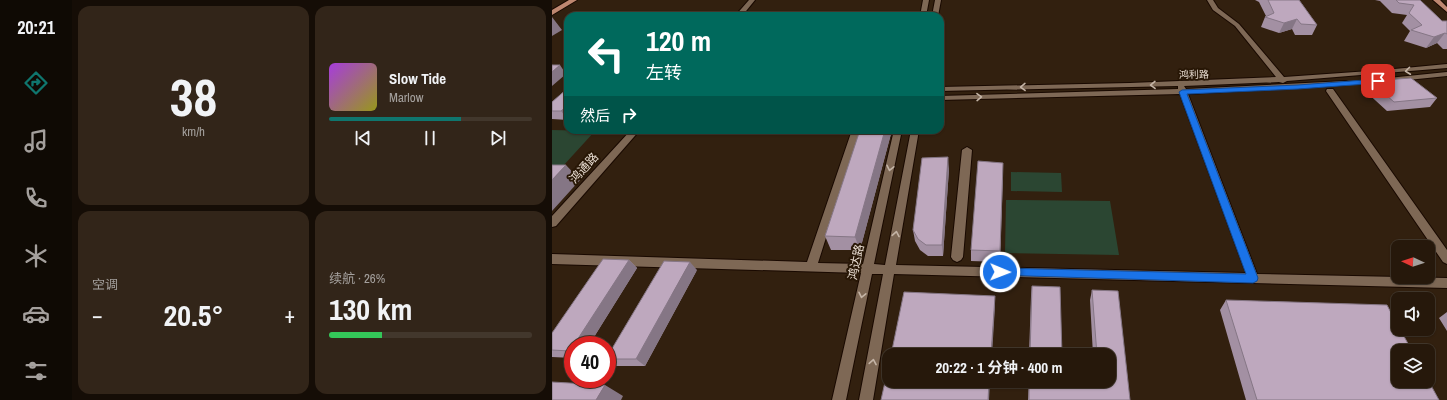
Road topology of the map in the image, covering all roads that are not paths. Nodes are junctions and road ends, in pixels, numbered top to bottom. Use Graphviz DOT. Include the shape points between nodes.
graph roads {
  1 [pos="561,0"];
  2 [pos="574,0"];
  3 [pos="752,0"];
  4 [pos="926,0"];
  5 [pos="938,0"];
  6 [pos="1210,0"];
  7 [pos="1436,0"];
  8 [pos="552,5"];
  9 [pos="1447,10"];
  10 [pos="742,12"];
  11 [pos="923,12"];
  12 [pos="936,12"];
  13 [pos="552,13"];
  14 [pos="1447,66"];
  15 [pos="1447,74"];
  16 [pos="1283,81"];
  17 [pos="1181,88"];
  18 [pos="944,89"];
  19 [pos="1330,91"];
  20 [pos="944,98"];
  21 [pos="632,134"];
  22 [pos="855,134"];
  23 [pos="897,134"];
  24 [pos="914,134"];
  25 [pos="967,150"];
  26 [pos="552,223"];
  27 [pos="958,257"];
  28 [pos="1447,259"];
  29 [pos="552,260"];
  30 [pos="811,267"];
  31 [pos="868,269"];
  32 [pos="889,270"];
  33 [pos="1253,278"];
  34 [pos="1447,283"];
  35 [pos="839,400"];
  36 [pos="866,400"];
  1 -- 8 [label="main road"];
  2 -- 13 [label="main road"];
  3 -- 10 [label="street"];
  4 -- 11 [label="street"];
  5 -- 12 [label="street"];
  6 -- 16 [label="street" via="1216,9 1236,25"];
  7 -- 9 [label="main road"];
  14 -- 16 [label="street, 鸿利路, one-way" via="1373,75"];
  15 -- 17 [label="street, 鸿利路" via="1298,87"];
  16 -- 17 [label="street, 鸿利路"];
  17 -- 18 [label="street, 鸿利路, one-way"];
  20 -- 17 [label="street, 鸿利路, one-way"];
  17 -- 33 [label="street"];
  19 -- 28 [label="street"];
  21 -- 26 [label="street, 鸿通路"];
  22 -- 30 [label="street"];
  23 -- 31 [label="street, 鸿达路, one-way"];
  32 -- 24 [label="street, one-way"];
  25 -- 27 [label="street"];
  29 -- 30 [label="street"];
  30 -- 31 [label="street"];
  31 -- 32 [label="street"];
  31 -- 35 [label="street, 鸿达路, one-way"];
  32 -- 33 [label="street"];
  36 -- 32 [label="street, one-way"];
  33 -- 34 [label="street"];
}
